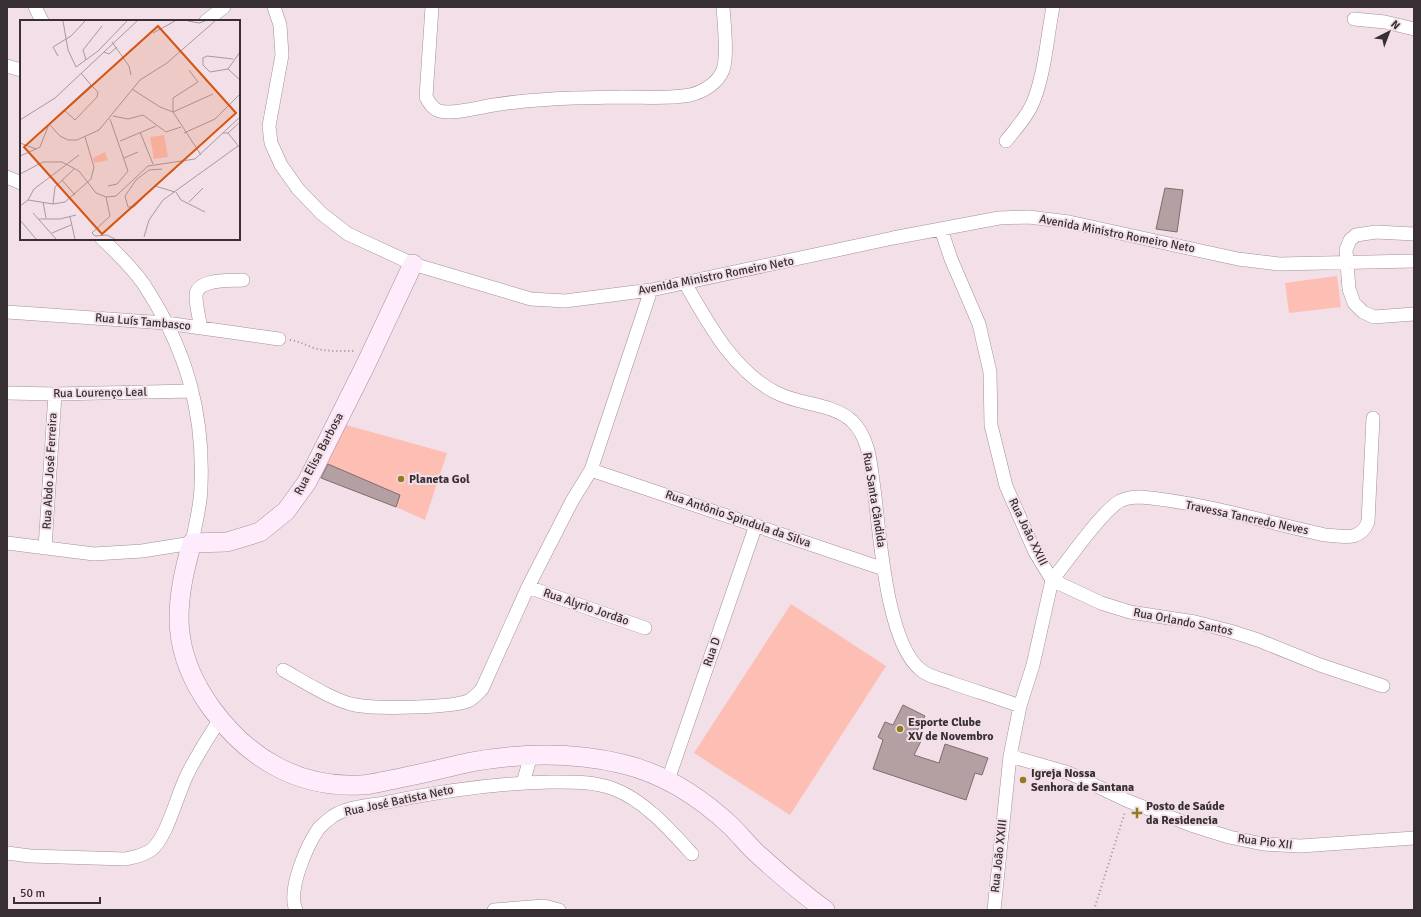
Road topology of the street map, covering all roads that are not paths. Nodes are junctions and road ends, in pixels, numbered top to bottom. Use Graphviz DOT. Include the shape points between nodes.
graph roads {
  1 [pos="35,7"];
  2 [pos="224,7"];
  3 [pos="274,7"];
  4 [pos="432,7"];
  5 [pos="723,7"];
  6 [pos="1053,7"];
  7 [pos="1354,19"];
  8 [pos="42,20"];
  9 [pos="207,20"];
  10 [pos="1414,29"];
  11 [pos="7,66"];
  12 [pos="20,70"];
  13 [pos="1006,141"];
  14 [pos="7,177"];
  15 [pos="20,183"];
  16 [pos="941,229"];
  17 [pos="1414,234"];
  18 [pos="103,240"];
  19 [pos="1414,261"];
  20 [pos="1347,263"];
  21 [pos="412,264"];
  22 [pos="243,280"];
  23 [pos="685,283"];
  24 [pos="651,290"];
  25 [pos="7,312"];
  26 [pos="1414,314"];
  27 [pos="166,323"];
  28 [pos="201,328"];
  29 [pos="279,339"];
  30 [pos="192,391"];
  31 [pos="7,392"];
  32 [pos="55,394"];
  33 [pos="1373,418"];
  34 [pos="592,470"];
  35 [pos="756,525"];
  36 [pos="192,543"];
  37 [pos="7,544"];
  38 [pos="45,548"];
  39 [pos="884,569"];
  40 [pos="1052,580"];
  41 [pos="528,587"];
  42 [pos="645,628"];
  43 [pos="283,670"];
  44 [pos="1383,686"];
  45 [pos="1020,706"];
  46 [pos="220,719"];
  47 [pos="531,755"];
  48 [pos="1010,756"];
  49 [pos="668,780"];
  50 [pos="524,783"];
  51 [pos="1414,838"];
  52 [pos="7,853"];
  53 [pos="692,854"];
  54 [pos="296,910"];
  55 [pos="494,910"];
  56 [pos="559,910"];
  57 [pos="825,910"];
  58 [pos="994,910"];
  1 -- 8 [label="street"];
  2 -- 9 [label="street"];
  3 -- 21 [label="street, Avenida Ministro Romeiro Neto" via="280,25 282,55 269,126 271,143 281,165 304,196 348,234"];
  4 -- 5 [label="street" via="426,96 430,106 438,111 449,112 504,104 582,98 690,95 704,90 714,83 723,70"];
  6 -- 13 [label="street" via="1041,78 1034,101"];
  7 -- 10 [label="street" via="1393,23"];
  11 -- 12 [label="street"];
  14 -- 15 [label="street"];
  16 -- 20 [label="street, Avenida Ministro Romeiro Neto" via="999,218 1029,216 1069,222 1238,259 1279,264"];
  16 -- 23 [label="street, Avenida Ministro Romeiro Neto"];
  16 -- 40 [label="street, Rua João XXIII" via="979,324 990,372 991,425 1006,486 1035,552"];
  17 -- 20 [label="street" via="1376,232 1356,235 1350,240 1346,250"];
  18 -- 27 [label="street" via="148,289"];
  19 -- 20 [label="street, Avenida Ministro Romeiro Neto"];
  20 -- 26 [label="street" via="1349,289 1354,304 1363,312 1374,316"];
  21 -- 24 [label="street, Avenida Ministro Romeiro Neto" via="531,299 565,301"];
  21 -- 36 [label="street, Rua Elisa Barbosa" via="373,350 307,482 286,511 260,532 228,542"];
  22 -- 28 [label="street" via="206,283 199,288 196,294"];
  23 -- 24 [label="street, Avenida Ministro Romeiro Neto"];
  23 -- 39 [label="street, Rua Santa Cândida" via="735,360 756,380 777,394 836,410 853,422 864,438 871,463"];
  24 -- 34 [label="street"];
  25 -- 27 [label="street, Rua Luís Tambasco"];
  27 -- 28 [label="street, Rua Luís Tambasco"];
  27 -- 30 [label="street" via="180,350"];
  28 -- 29 [label="street, Rua Luís Tambasco"];
  30 -- 32 [label="street, Rua Lourenço Leal"];
  30 -- 36 [label="street" via="200,433 202,488"];
  31 -- 32 [label="street, Rua Lourenço Leal"];
  32 -- 38 [label="street, Rua Abdo José Ferreira"];
  33 -- 40 [label="street, Travessa Tancredo Neves" via="1368,522 1358,536 1326,535 1200,507 1140,497 1129,498 1119,502 1105,514"];
  34 -- 35 [label="street, Rua Antônio Spindula da Silva"];
  34 -- 41 [label="street" via="572,501"];
  35 -- 39 [label="street, Rua Antônio Spindula da Silva"];
  35 -- 49 [label="street, Rua D"];
  36 -- 38 [label="street, Rua Elisa Barbosa" via="142,551 94,554"];
  36 -- 46 [label="street" via="182,577 178,616 182,647 206,701"];
  37 -- 38 [label="street, Rua Elisa Barbosa"];
  39 -- 45 [label="street, Rua Santa Cândida" via="898,635 911,662 923,672 937,678"];
  40 -- 44 [label="street, Rua Orlando Santos" via="1122,610 1230,631"];
  40 -- 45 [label="street, Rua João XXIII" via="1033,665"];
  41 -- 42 [label="street, Rua Alyrio Jordão"];
  41 -- 43 [label="street" via="482,689 469,701 452,705 354,705"];
  45 -- 48 [label="street, Rua João XXIII"];
  46 -- 47 [label="street" via="263,759 283,771 319,783 361,785 472,762"];
  46 -- 52 [label="street" via="186,776 162,837 152,850 140,856 125,858 30,856"];
  47 -- 49 [label="street" via="582,756 624,764"];
  47 -- 50 [label="street"];
  48 -- 51 [label="street, Rua Pio XII" via="1069,773 1128,801 1191,825 1263,844 1301,846"];
  48 -- 58 [label="street, Rua João XXIII"];
  49 -- 57 [label="street" via="700,799 805,896"];
  50 -- 53 [label="street, Rua José Batista Neto" via="588,782 614,789 664,823"];
  50 -- 54 [label="street, Rua José Batista Neto" via="484,785 435,792 334,815 320,827 301,866 294,895"];
  55 -- 56 [label="street" via="544,906"];
}
